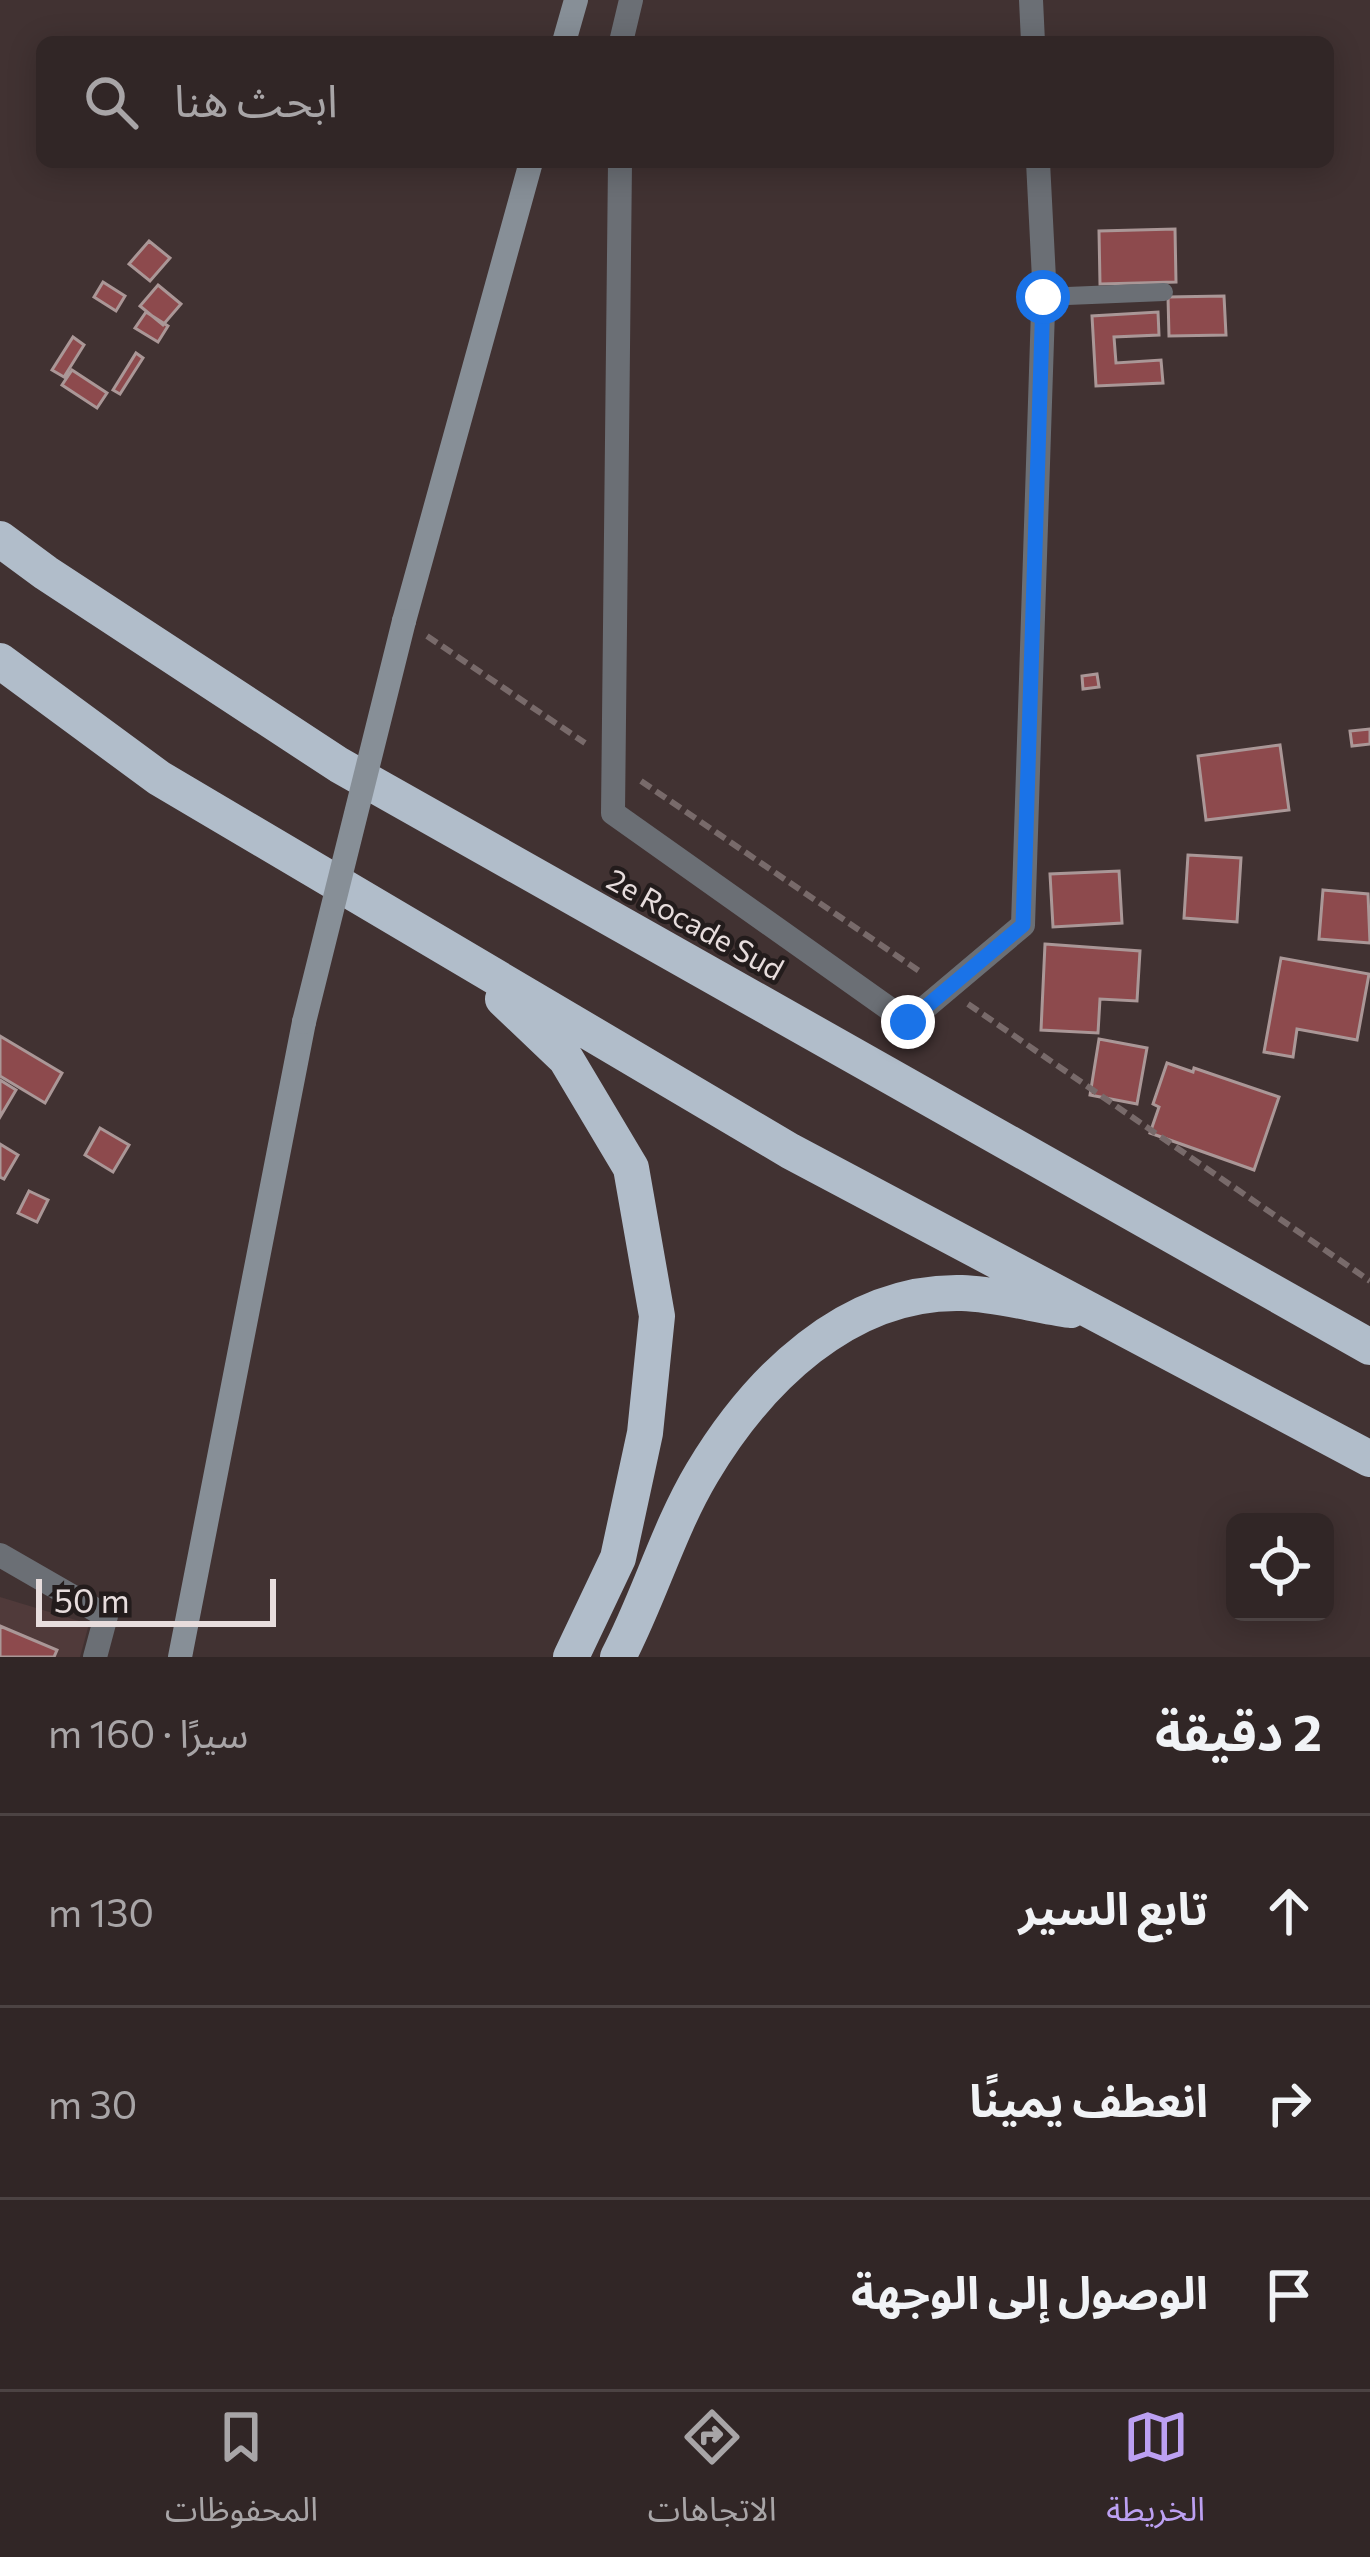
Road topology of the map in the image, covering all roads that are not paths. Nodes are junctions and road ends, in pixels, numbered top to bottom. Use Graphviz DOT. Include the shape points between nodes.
graph roads {
  1 [pos="576,0"];
  2 [pos="631,0"];
  3 [pos="1031,0"];
  4 [pos="567,36"];
  5 [pos="622,36"];
  6 [pos="1033,36"];
  7 [pos="529,168"];
  8 [pos="620,168"];
  9 [pos="1038,168"];
  10 [pos="1164,292"];
  11 [pos="1043,297"];
  12 [pos="0,535"];
  13 [pos="0,661"];
  14 [pos="461,959"];
  15 [pos="1102,1315"];
  16 [pos="1370,1347"];
  17 [pos="1370,1459"];
  18 [pos="0,1555"];
  19 [pos="95,1657"];
  20 [pos="180,1657"];
  21 [pos="571,1657"];
  22 [pos="618,1657"];
  1 -- 4 [label="main road"];
  2 -- 5 [label="street"];
  3 -- 6 [label="street"];
  7 -- 20 [label="main road, bridge" via="304,1022"];
  8 -- 11 [label="street" via="613,813 908,1022 1023,925"];
  9 -- 11 [label="street"];
  10 -- 11 [label="lane"];
  12 -- 16 [label="highway, 2e Rocade Sud" via="339,765"];
  13 -- 14 [label="highway" via="159,778"];
  14 -- 15 [label="highway" via="790,1151"];
  14 -- 21 [label="highway" via="566,1060 631,1168 657,1316 645,1433 618,1558"];
  15 -- 17 [label="highway"];
  15 -- 22 [label="highway" via="961,1293 863,1312 811,1345 767,1386 700,1476"];
  18 -- 19 [label="street" via="106,1616"];
}
